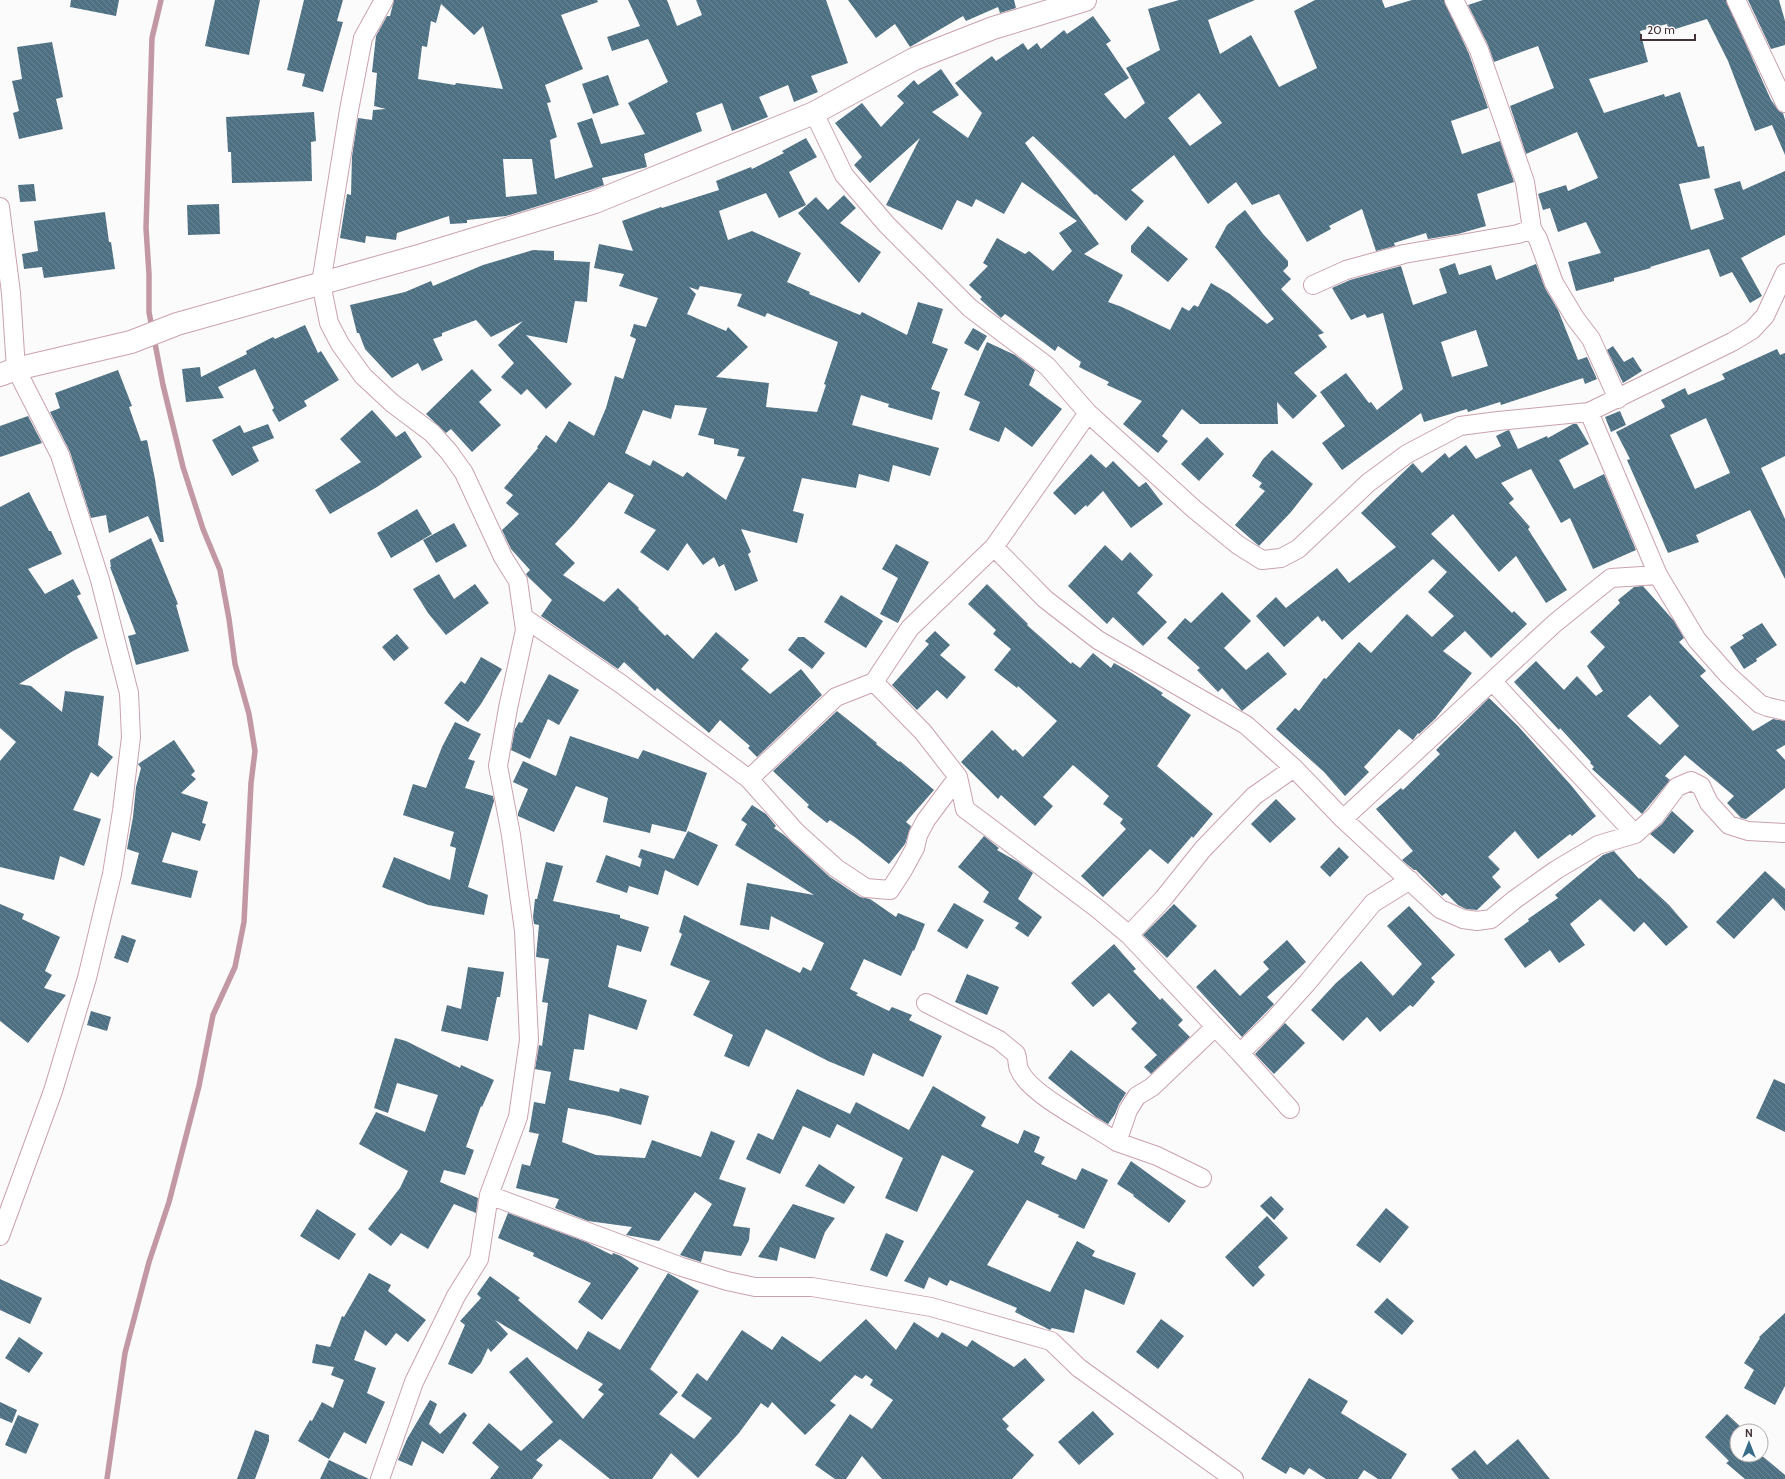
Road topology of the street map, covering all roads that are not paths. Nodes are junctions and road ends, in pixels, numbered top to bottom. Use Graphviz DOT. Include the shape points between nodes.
graph roads {
  1 [pos="384,0"];
  2 [pos="1454,0"];
  3 [pos="1736,0"];
  4 [pos="1080,1"];
  5 [pos="1785,102"];
  6 [pos="814,113"];
  7 [pos="0,207"];
  8 [pos="1532,229"];
  9 [pos="1785,272"];
  10 [pos="321,283"];
  11 [pos="1313,285"];
  12 [pos="8,372"];
  13 [pos="1618,400"];
  14 [pos="1589,412"];
  15 [pos="1088,413"];
  16 [pos="994,547"];
  17 [pos="1658,575"];
  18 [pos="523,617"];
  19 [pos="1492,681"];
  20 [pos="874,682"];
  21 [pos="1785,711"];
  22 [pos="1294,768"];
  23 [pos="958,777"];
  24 [pos="749,780"];
  25 [pos="1343,818"];
  26 [pos="1785,833"];
  27 [pos="1634,834"];
  28 [pos="1410,880"];
  29 [pos="1129,935"];
  30 [pos="926,1003"];
  31 [pos="1215,1027"];
  32 [pos="1240,1052"];
  33 [pos="1290,1109"];
  34 [pos="1116,1142"];
  35 [pos="1202,1178"];
  36 [pos="489,1195"];
  37 [pos="0,1236"];
  38 [pos="380,1479"];
  39 [pos="1234,1479"];
  1 -- 10 [label="street" via="363,38"];
  2 -- 8 [label="street" via="1479,50 1526,182"];
  3 -- 5 [label="street"];
  4 -- 6 [label="main road" via="993,28 914,59"];
  6 -- 10 [label="main road" via="595,202"];
  6 -- 15 [label="street" via="844,174 887,225 970,308 1047,366"];
  7 -- 12 [label="street" via="11,293"];
  8 -- 11 [label="street" via="1518,234 1404,254 1346,270"];
  8 -- 13 [label="street" via="1554,283 1591,339"];
  9 -- 13 [label="street" via="1764,316 1752,330"];
  10 -- 12 [label="main road" via="177,324 131,342"];
  10 -- 18 [label="street" via="329,323 340,344 363,376 392,403 432,433 464,473 503,558 518,581"];
  12 -- 37 [label="street" via="60,455 100,580 129,693 131,737 112,874 87,978 53,1091"];
  13 -- 14 [label="street"];
  14 -- 15 [label="street" via="1460,426 1401,458 1368,483 1298,549 1281,558 1262,560 1238,546 1194,509"];
  14 -- 17 [label="street"];
  15 -- 16 [label="street"];
  16 -- 20 [label="street" via="910,628"];
  16 -- 22 [label="street" via="1045,599 1098,640 1246,725"];
  17 -- 19 [label="street" via="1611,578 1555,623"];
  17 -- 21 [label="street" via="1696,640 1729,676 1760,704"];
  18 -- 24 [label="street" via="621,684"];
  18 -- 36 [label="street" via="525,630 498,766 511,835 524,932 529,1040 518,1116"];
  19 -- 25 [label="street"];
  19 -- 27 [label="street"];
  20 -- 23 [label="street" via="923,732"];
  20 -- 24 [label="street" via="836,697"];
  22 -- 25 [label="street"];
  22 -- 29 [label="street" via="1254,796 1203,849 1163,899"];
  23 -- 24 [label="street" via="926,820 904,870 890,890 866,888 836,868 796,832"];
  23 -- 29 [label="street" via="965,809"];
  25 -- 28 [label="street"];
  26 -- 27 [label="street" via="1748,831 1729,824 1709,803 1701,786 1691,781 1677,787 1655,816"];
  27 -- 28 [label="street" via="1598,845 1514,900 1491,919 1463,919 1440,909"];
  28 -- 32 [label="street" via="1373,903 1282,1012"];
  29 -- 31 [label="street"];
  30 -- 34 [label="street" via="999,1040 1016,1054 1018,1068 1027,1080 1058,1106"];
  31 -- 32 [label="street"];
  31 -- 34 [label="street" via="1152,1087 1137,1096 1128,1110"];
  32 -- 33 [label="street"];
  34 -- 35 [label="street" via="1157,1156"];
  36 -- 38 [label="street" via="479,1259 456,1296 414,1382"];
  36 -- 39 [label="street" via="682,1267 727,1281 756,1287 812,1287 931,1307 1052,1342 1079,1368"];
}
